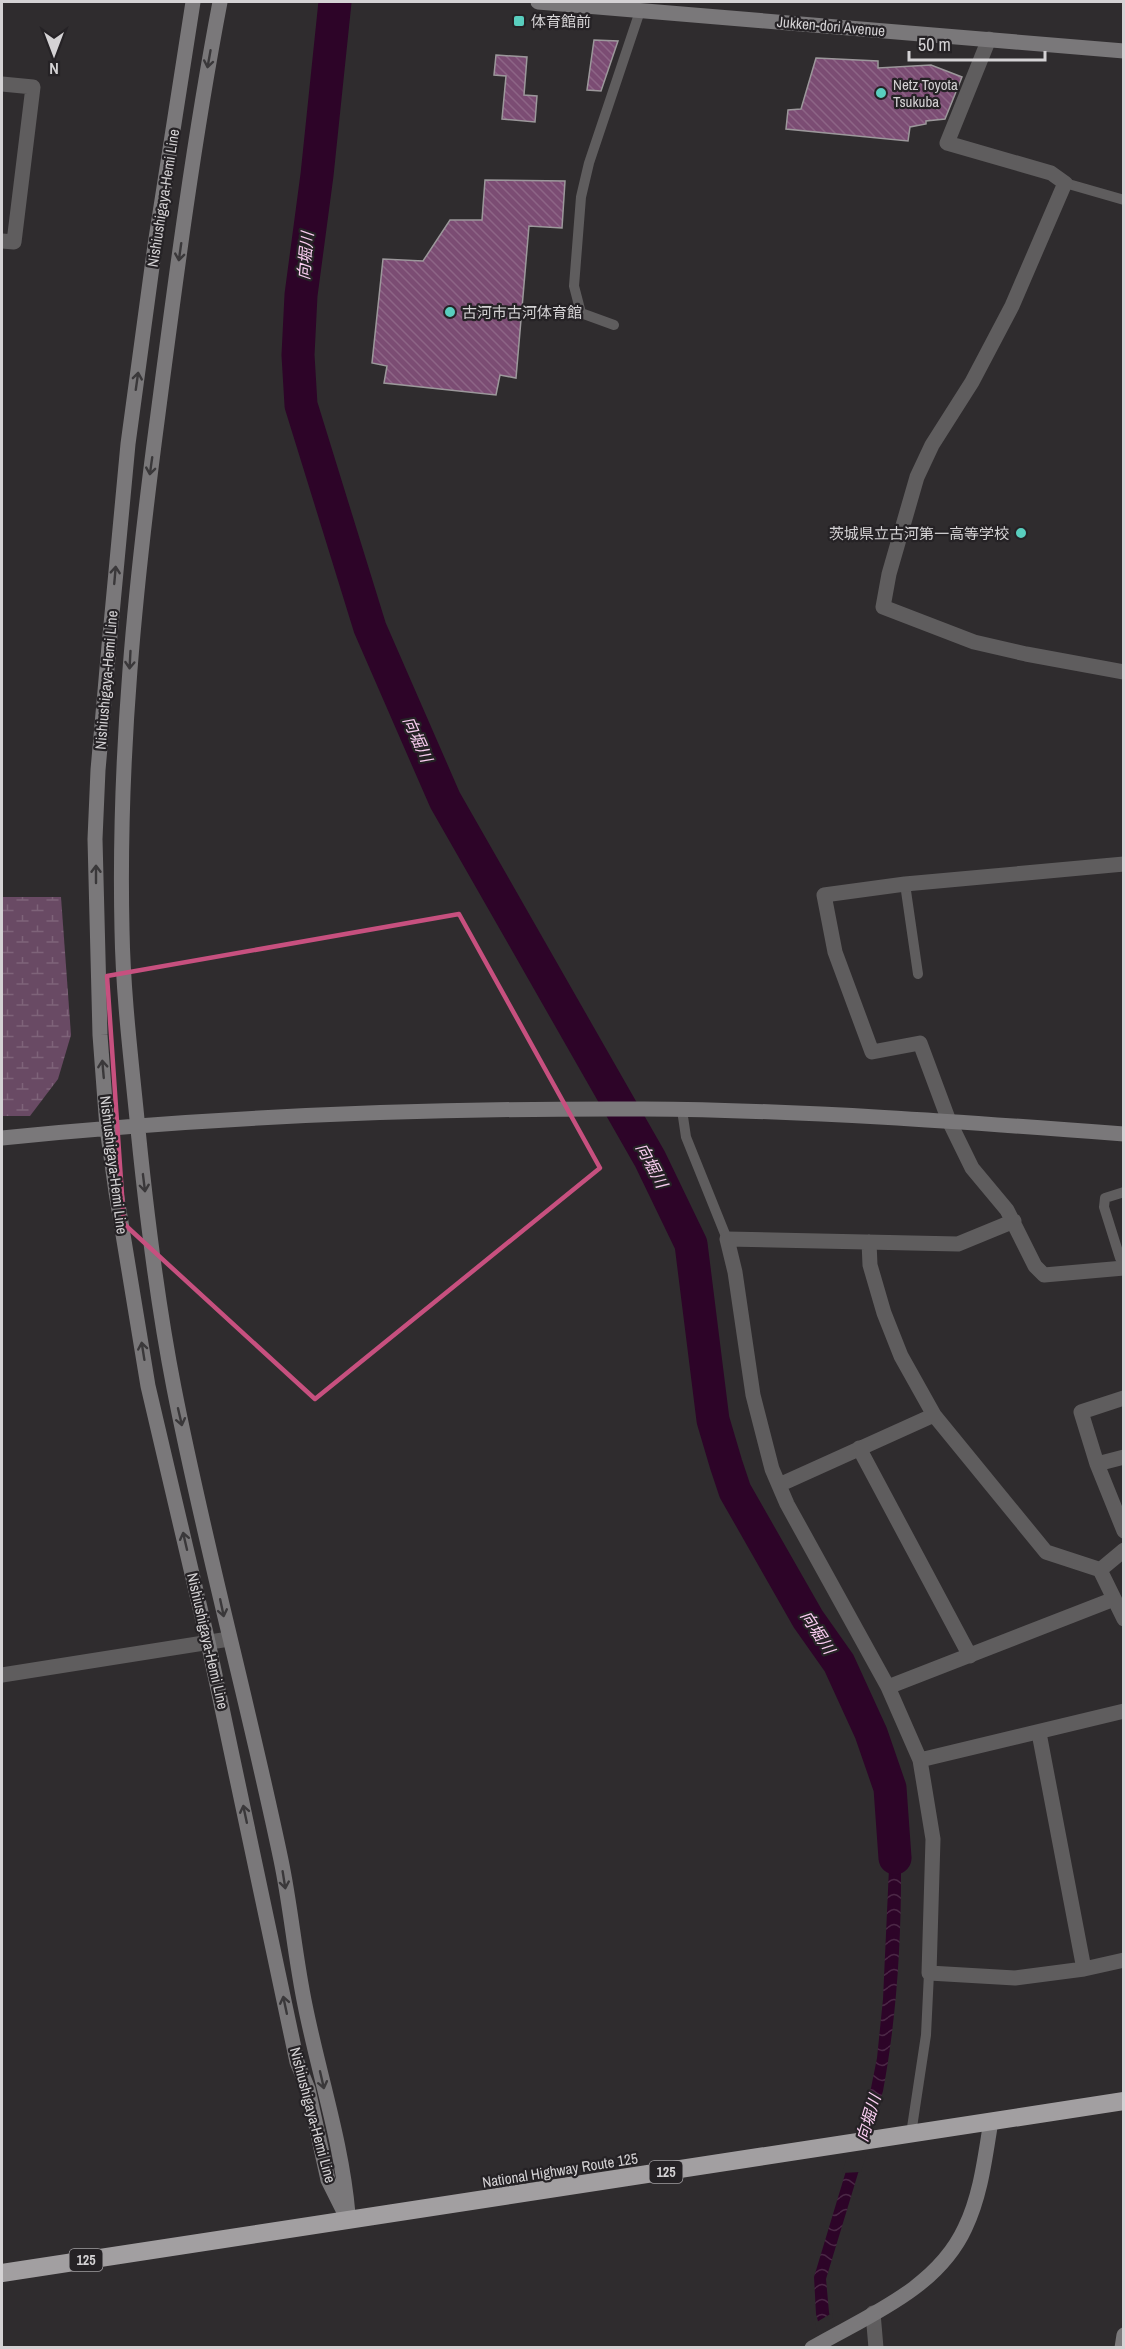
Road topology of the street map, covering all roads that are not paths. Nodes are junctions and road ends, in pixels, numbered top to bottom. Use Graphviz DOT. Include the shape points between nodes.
graph roads {
  1 [pos="193,2"];
  2 [pos="220,2"];
  3 [pos="538,2"];
  4 [pos="640,11"];
  5 [pos="989,39"];
  6 [pos="1124,51"];
  7 [pos="2,84"];
  8 [pos="1065,183"];
  9 [pos="1124,200"];
  10 [pos="2,241"];
  11 [pos="614,325"];
  12 [pos="1124,672"];
  13 [pos="1124,864"];
  14 [pos="905,884"];
  15 [pos="918,974"];
  16 [pos="682,1110"];
  17 [pos="949,1121"];
  18 [pos="138,1125"];
  19 [pos="107,1128"];
  20 [pos="1124,1134"];
  21 [pos="2,1138"];
  22 [pos="1124,1192"];
  23 [pos="1014,1221"];
  24 [pos="727,1239"];
  25 [pos="869,1242"];
  26 [pos="1124,1260"];
  27 [pos="1124,1268"];
  28 [pos="1124,1398"];
  29 [pos="934,1415"];
  30 [pos="859,1448"];
  31 [pos="1124,1457"];
  32 [pos="1096,1464"];
  33 [pos="779,1485"];
  34 [pos="1124,1530"];
  35 [pos="1124,1550"];
  36 [pos="1101,1570"];
  37 [pos="1114,1599"];
  38 [pos="1124,1618"];
  39 [pos="229,1639"];
  40 [pos="208,1642"];
  41 [pos="970,1656"];
  42 [pos="2,1675"];
  43 [pos="888,1687"];
  44 [pos="1124,1711"];
  45 [pos="1039,1733"];
  46 [pos="920,1760"];
  47 [pos="1124,1960"];
  48 [pos="1084,1970"];
  49 [pos="929,1973"];
  50 [pos="1124,2101"];
  51 [pos="991,2121"];
  52 [pos="911,2134"];
  53 [pos="348,2220"];
  54 [pos="2,2273"];
  55 [pos="866,2317"];
  56 [pos="1124,2335"];
  57 [pos="812,2348"];
  58 [pos="876,2348"];
  59 [pos="1122,2348"];
  19 -- 1 [label="street, Nishiushigaya-Hemi Line, one-way" via="96,929 98,770 128,444"];
  2 -- 18 [label="street, Nishiushigaya-Hemi Line, one-way" via="171,313 130,645 123,768 122,934"];
  3 -- 4 [label="street, Jukken-dori Avenue"];
  4 -- 5 [label="street, Jukken-dori Avenue"];
  4 -- 11 [label="lane" via="581,197 574,286 577,299 581,313"];
  5 -- 6 [label="street, Jukken-dori Avenue"];
  5 -- 8 [label="street" via="947,143 1051,172"];
  7 -- 10 [label="street" via="33,87 14,242"];
  8 -- 9 [label="lane"];
  8 -- 12 [label="street" via="1012,306 917,477 883,607 974,642"];
  13 -- 14 [label="street"];
  14 -- 15 [label="lane"];
  14 -- 17 [label="street" via="824,895 830,931 872,1052 920,1043"];
  16 -- 17 [label="street"];
  16 -- 18 [label="street" via="376,1112"];
  16 -- 24 [label="lane" via="687,1137"];
  17 -- 20 [label="street"];
  17 -- 23 [label="street" via="972,1168"];
  18 -- 19 [label="street"];
  18 -- 39 [label="street, Nishiushigaya-Hemi Line, one-way" via="157,1293"];
  19 -- 21 [label="street"];
  40 -- 19 [label="street, Nishiushigaya-Hemi Line, one-way" via="148,1386"];
  22 -- 26 [label="lane" via="1105,1198 1104,1207 1120,1258"];
  23 -- 25 [label="street" via="958,1244"];
  23 -- 27 [label="street" via="1035,1266 1044,1275"];
  24 -- 25 [label="street"];
  24 -- 33 [label="street" via="753,1395"];
  25 -- 29 [label="street" via="870,1265 888,1324"];
  28 -- 32 [label="street" via="1081,1412"];
  29 -- 30 [label="street"];
  29 -- 36 [label="street" via="1046,1552"];
  30 -- 33 [label="street"];
  30 -- 41 [label="street"];
  31 -- 32 [label="street"];
  32 -- 34 [label="street"];
  33 -- 43 [label="street"];
  35 -- 36 [label="street"];
  36 -- 37 [label="street"];
  37 -- 38 [label="street"];
  37 -- 41 [label="street"];
  39 -- 40 [label="street"];
  39 -- 53 [label="street, Nishiushigaya-Hemi Line, one-way" via="282,1863 304,2003 345,2177"];
  40 -- 42 [label="street"];
  53 -- 40 [label="street, Nishiushigaya-Hemi Line, one-way" via="328,2180 308,2089 297,2062"];
  41 -- 43 [label="street"];
  43 -- 46 [label="street"];
  44 -- 45 [label="street"];
  45 -- 46 [label="street"];
  45 -- 48 [label="street"];
  46 -- 49 [label="street" via="933,1839"];
  47 -- 48 [label="street"];
  48 -- 49 [label="street" via="1015,1978"];
  49 -- 52 [label="lane" via="926,2035"];
  50 -- 51 [label="highway, National Highway Route 125 / 125"];
  51 -- 52 [label="highway, National Highway Route 125 / 125"];
  51 -- 55 [label="street" via="974,2205 950,2254 918,2285"];
  52 -- 53 [label="highway, National Highway Route 125 / 125"];
  53 -- 54 [label="highway, National Highway Route 125 / 125"];
  55 -- 57 [label="street"];
  55 -- 58 [label="street"];
  56 -- 59 [label="street"];
}
